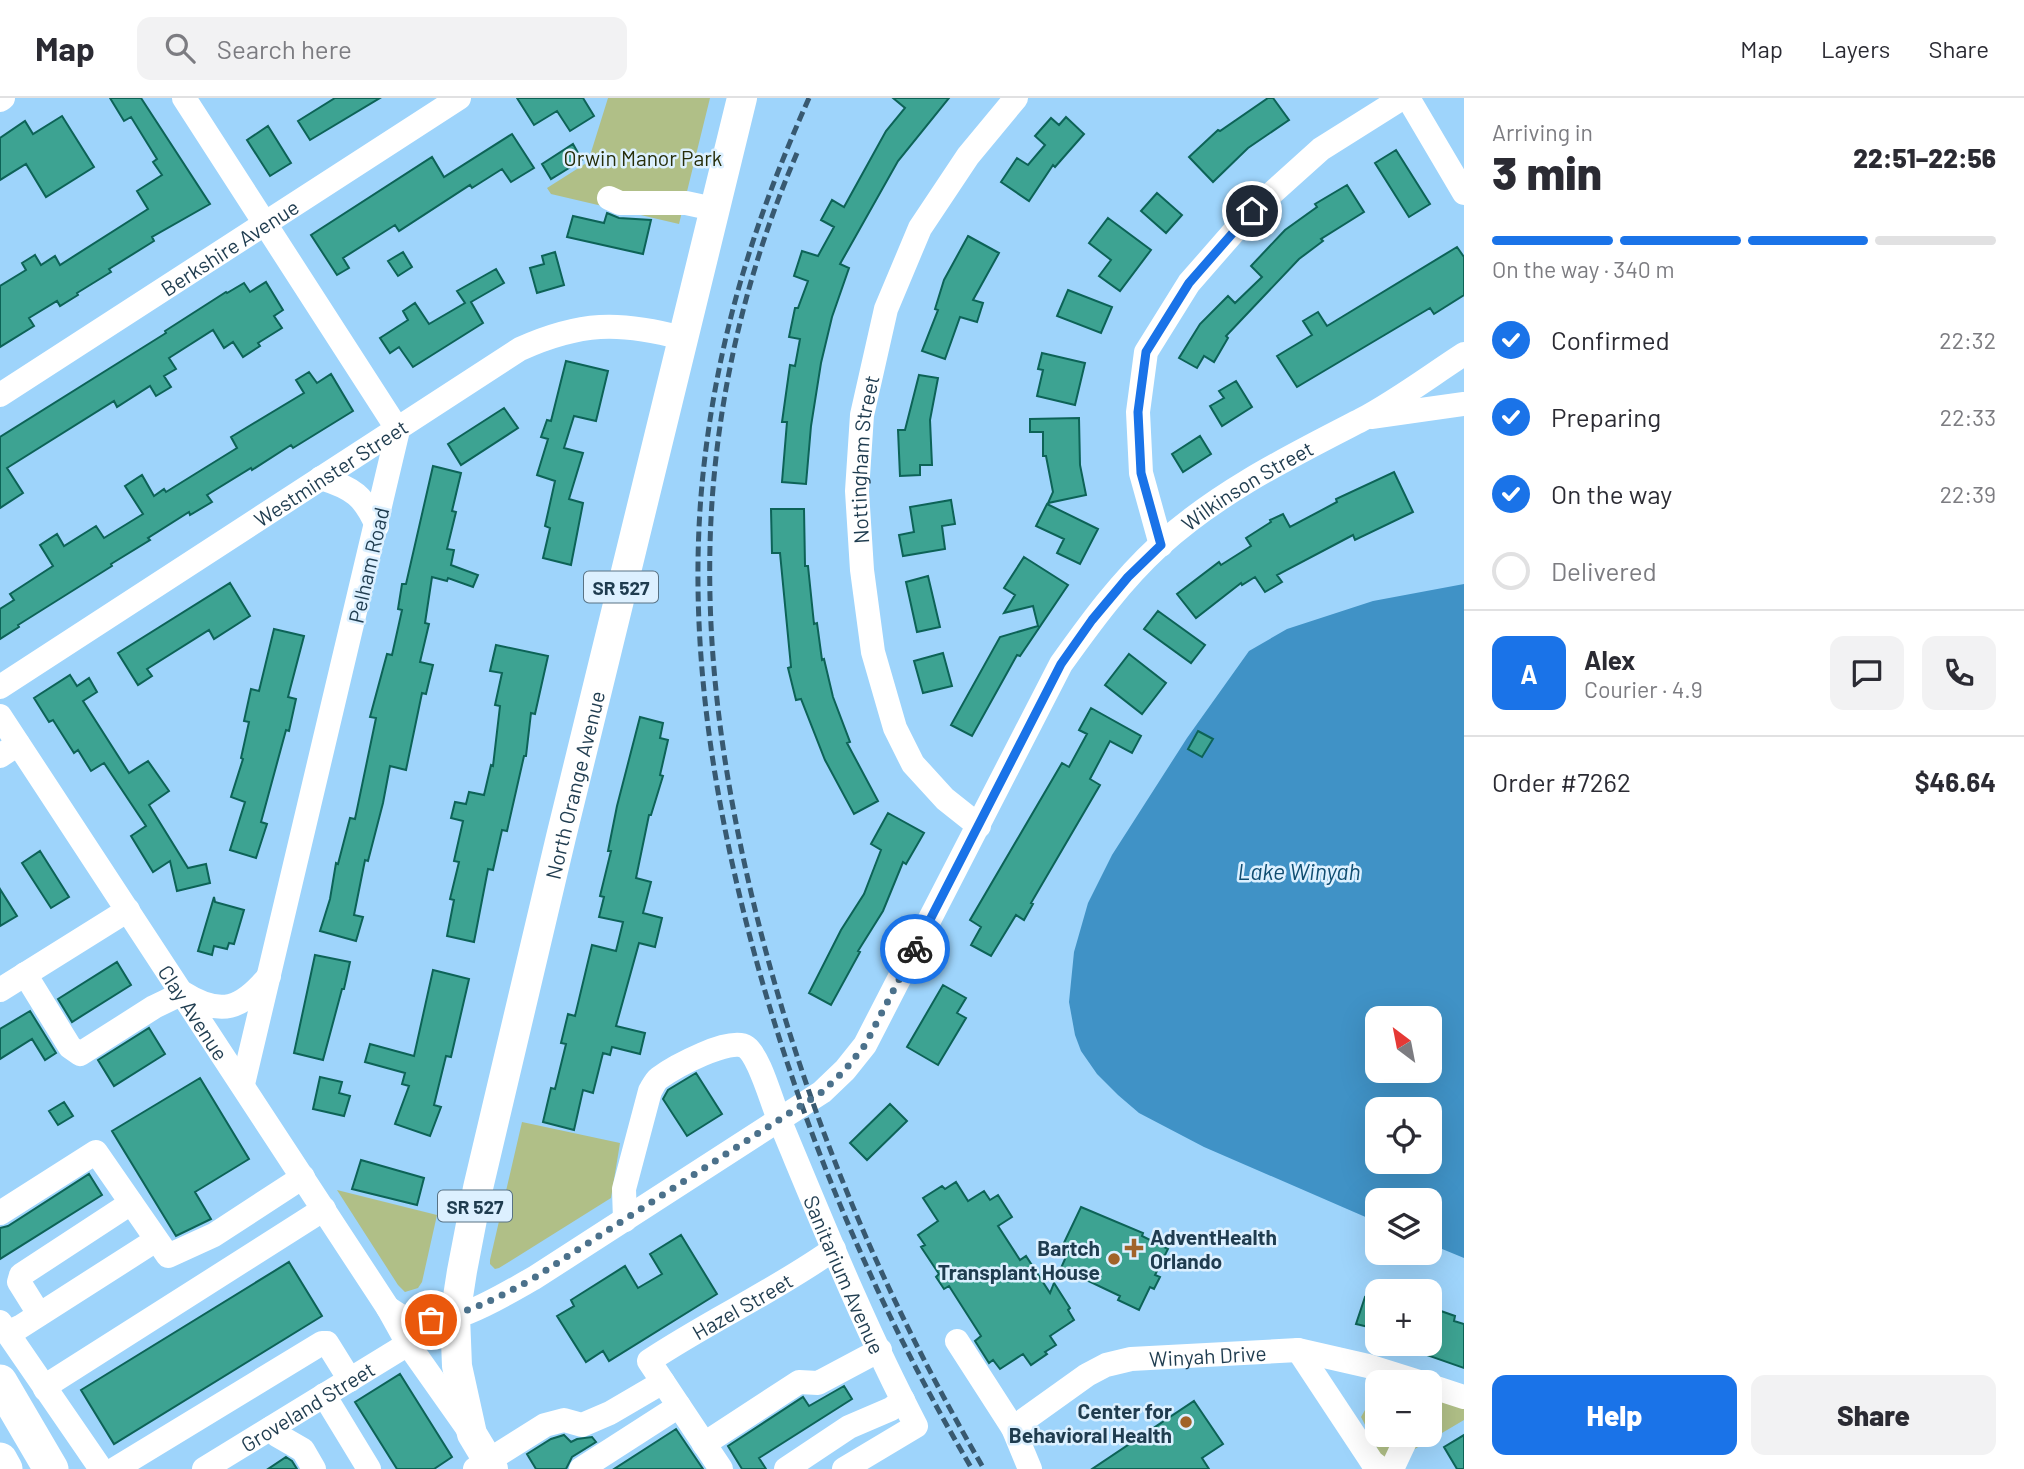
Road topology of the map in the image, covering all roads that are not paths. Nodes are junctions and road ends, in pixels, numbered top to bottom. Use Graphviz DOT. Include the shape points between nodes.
graph roads {
  1 [pos="184,98"];
  2 [pos="459,98"];
  3 [pos="742,98"];
  4 [pos="1016,98"];
  5 [pos="1405,98"];
  6 [pos="1464,193"];
  7 [pos="609,198"];
  8 [pos="714,209"];
  9 [pos="265,224"];
  10 [pos="682,338"];
  11 [pos="1464,354"];
  12 [pos="0,395"];
  13 [pos="1464,404"];
  14 [pos="1363,418"];
  15 [pos="398,430"];
  16 [pos="321,478"];
  17 [pos="377,526"];
  18 [pos="1161,545"];
  19 [pos="0,687"];
  20 [pos="0,716"];
  21 [pos="9,750"];
  22 [pos="979,826"];
  23 [pos="128,910"];
  24 [pos="25,974"];
  25 [pos="270,975"];
  26 [pos="0,990"];
  27 [pos="183,993"];
  28 [pos="243,1084"];
  29 [pos="780,1121"];
  30 [pos="303,1177"];
  31 [pos="131,1203"];
  32 [pos="324,1209"];
  33 [pos="0,1213"];
  34 [pos="625,1220"];
  35 [pos="156,1240"];
  36 [pos="834,1249"];
  37 [pos="388,1308"];
  38 [pos="39,1314"];
  39 [pos="455,1316"];
  40 [pos="4,1327"];
  41 [pos="957,1341"];
  42 [pos="408,1344"];
  43 [pos="880,1350"];
  44 [pos="1298,1350"];
  45 [pos="1381,1370"];
  46 [pos="350,1380"];
  47 [pos="0,1382"];
  48 [pos="663,1382"];
  49 [pos="46,1388"];
  50 [pos="1442,1391"];
  51 [pos="324,1395"];
  52 [pos="1464,1397"];
  53 [pos="903,1400"];
  54 [pos="679,1406"];
  55 [pos="271,1428"];
  56 [pos="1013,1428"];
  57 [pos="471,1434"];
  58 [pos="704,1444"];
  59 [pos="1402,1447"];
  60 [pos="0,1460"];
  61 [pos="485,1466"];
  62 [pos="5,1469"];
  63 [pos="51,1469"];
  64 [pos="101,1469"];
  65 [pos="115,1469"];
  66 [pos="204,1469"];
  67 [pos="314,1469"];
  68 [pos="369,1469"];
  69 [pos="581,1469"];
  70 [pos="720,1469"];
  71 [pos="786,1469"];
  72 [pos="844,1469"];
  73 [pos="1030,1469"];
  74 [pos="1381,1469"];
  75 [pos="1392,1469"];
  1 -- 9 [label="street"];
  2 -- 9 [label="street, Berkshire Avenue"];
  3 -- 8 [label="main road, North Orange Avenue / SR 527"];
  4 -- 22 [label="street, Nottingham Street" via="968,156 920,228 886,309 863,415 857,491 873,652 895,728 913,764 945,799"];
  5 -- 6 [label="street"];
  5 -- 18 [label="street" via="1321,149 1252,211 1189,283 1146,352 1138,412 1141,473"];
  7 -- 8 [label="street" via="620,203 686,203"];
  8 -- 10 [label="main road, North Orange Avenue / SR 527"];
  9 -- 12 [label="street, Berkshire Avenue"];
  9 -- 15 [label="street"];
  10 -- 15 [label="street, Westminster Street" via="628,326 593,326 553,334 520,349"];
  10 -- 39 [label="main road, North Orange Avenue / SR 527" via="478,1188"];
  11 -- 14 [label="street, Wilkinson Street"];
  13 -- 14 [label="street, Wilkinson Street"];
  14 -- 18 [label="street, Wilkinson Street" via="1259,474"];
  15 -- 16 [label="street, Westminster Street"];
  15 -- 17 [label="street, Pelham Road"];
  16 -- 17 [label="street" via="357,493"];
  16 -- 19 [label="street, Westminster Street"];
  17 -- 25 [label="street, Pelham Road"];
  18 -- 22 [label="street, Wilkinson Street" via="1128,577 1061,664"];
  20 -- 21 [label="street, Clay Avenue"];
  21 -- 23 [label="street, Clay Avenue"];
  22 -- 29 [label="street, Wilkinson Street" via="865,1045 822,1092"];
  23 -- 24 [label="street"];
  23 -- 27 [label="street, Clay Avenue"];
  24 -- 26 [label="street"];
  24 -- 27 [label="street" via="70,1047 80,1054"];
  25 -- 27 [label="street" via="254,995 236,1004 210,1006"];
  25 -- 28 [label="street, Pelham Road"];
  27 -- 28 [label="street, Clay Avenue"];
  28 -- 30 [label="street, Clay Avenue"];
  29 -- 34 [label="street, Wilkinson Street"];
  29 -- 34 [label="street, Sanitarium Avenue" via="757,1058 745,1045 717,1048 657,1079 624,1189"];
  29 -- 36 [label="street, Sanitarium Avenue"];
  30 -- 32 [label="street, Clay Avenue"];
  30 -- 35 [label="street" via="214,1235 167,1256"];
  31 -- 33 [label="street" via="96,1152"];
  31 -- 35 [label="street"];
  31 -- 38 [label="street" via="21,1275 19,1282"];
  32 -- 37 [label="street, Clay Avenue"];
  32 -- 49 [label="street"];
  34 -- 39 [label="street, Wilkinson Street" via="534,1278"];
  35 -- 38 [label="street"];
  36 -- 43 [label="street, Sanitarium Avenue"];
  36 -- 48 [label="street, Hazel Street" via="649,1361"];
  37 -- 39 [label="street" via="412,1321"];
  37 -- 42 [label="street, Clay Avenue"];
  38 -- 40 [label="street"];
  39 -- 57 [label="main road, North Orange Avenue / SR 527" via="457,1366"];
  40 -- 49 [label="street"];
  41 -- 56 [label="street"];
  42 -- 46 [label="street, Groveland Street"];
  42 -- 57 [label="street, Clay Avenue"];
  43 -- 53 [label="street, Sanitarium Avenue"];
  43 -- 58 [label="street" via="818,1383 799,1382"];
  44 -- 45 [label="street, Winyah Drive"];
  44 -- 56 [label="street, Winyah Drive" via="1131,1359 1106,1365"];
  44 -- 74 [label="street"];
  46 -- 51 [label="street, Groveland Street"];
  46 -- 65 [label="street" via="327,1343 322,1343"];
  47 -- 63 [label="highway"];
  48 -- 54 [label="street"];
  48 -- 61 [label="street" via="582,1425 564,1420 545,1425"];
  49 -- 64 [label="street"];
  50 -- 52 [label="street"];
  51 -- 55 [label="street, Groveland Street"];
  51 -- 68 [label="street"];
  53 -- 71 [label="street" via="849,1427"];
  53 -- 72 [label="street, Sanitarium Avenue" via="916,1426"];
  54 -- 58 [label="street"];
  54 -- 69 [label="street"];
  55 -- 66 [label="street, Groveland Street"];
  55 -- 67 [label="street" via="303,1450"];
  56 -- 73 [label="street"];
  57 -- 61 [label="main road, North Orange Avenue / SR 527"];
  58 -- 70 [label="street"];
  59 -- 75 [label="street"];
  60 -- 62 [label="highway"];
}
